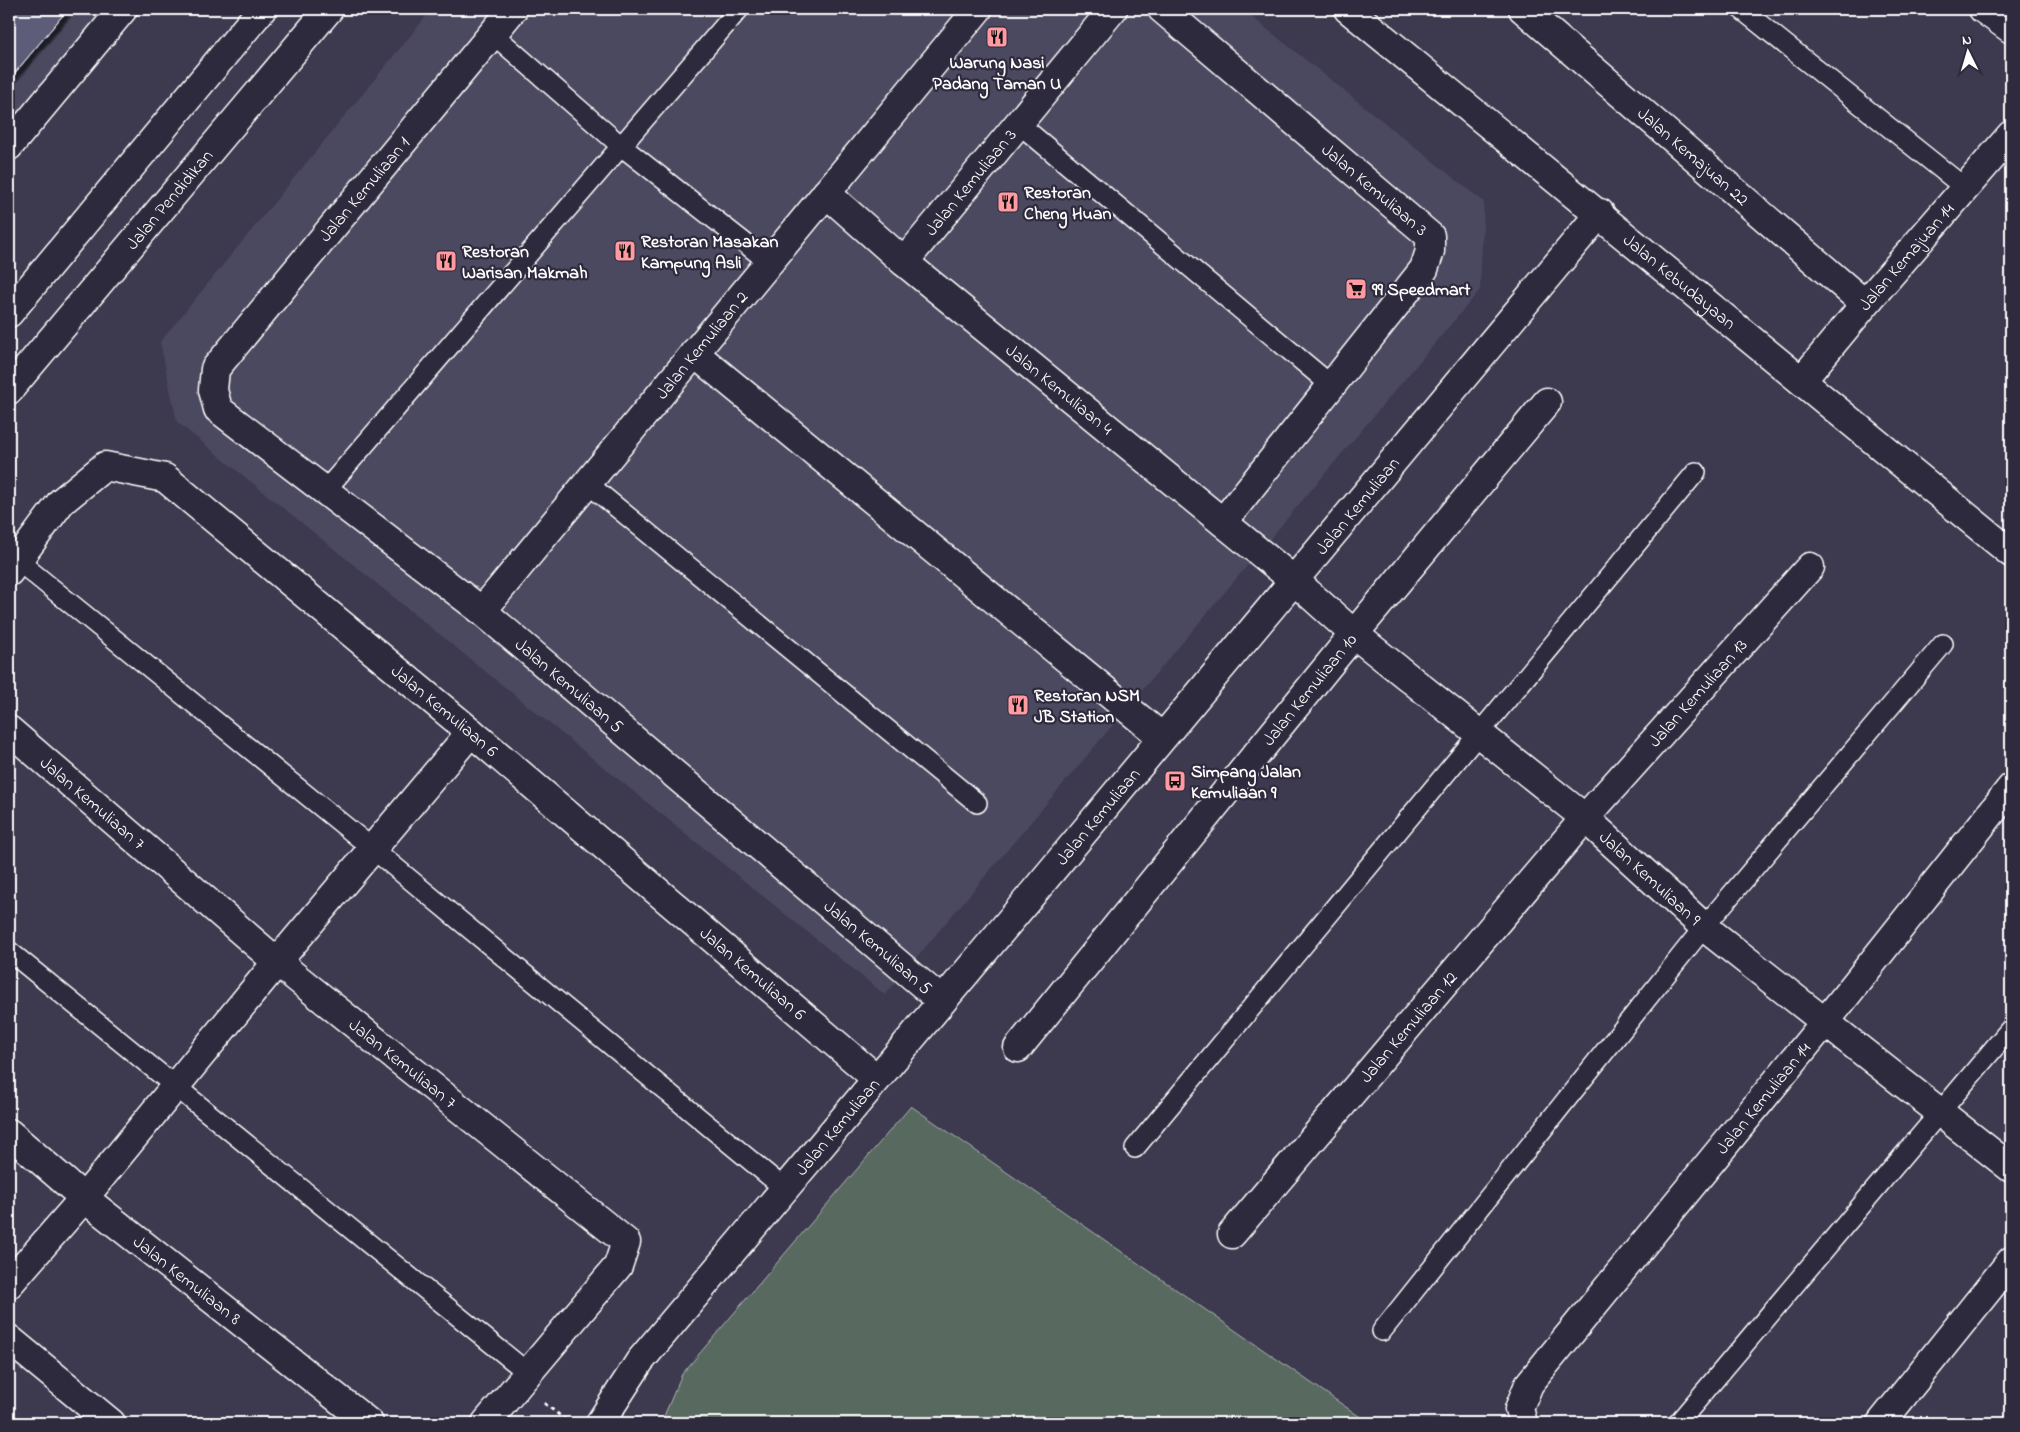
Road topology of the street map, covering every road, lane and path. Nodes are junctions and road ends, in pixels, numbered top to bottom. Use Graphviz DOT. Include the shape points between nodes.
graph roads {
  1 [pos="123,9"];
  2 [pos="262,9"];
  3 [pos="329,9"];
  4 [pos="513,9"];
  5 [pos="739,9"];
  6 [pos="978,9"];
  7 [pos="1113,9"];
  8 [pos="1162,9"];
  9 [pos="1348,9"];
  10 [pos="1524,9"];
  11 [pos="1741,9"];
  12 [pos="1983,9"];
  13 [pos="2011,30"];
  14 [pos="493,34"];
  15 [pos="1018,123"];
  16 [pos="2011,135"];
  17 [pos="620,145"];
  18 [pos="9,146"];
  19 [pos="1965,188"];
  20 [pos="826,193"];
  21 [pos="1600,213"];
  22 [pos="769,262"];
  23 [pos="904,262"];
  24 [pos="1865,304"];
  25 [pos="9,313"];
  26 [pos="694,353"];
  27 [pos="215,369"];
  28 [pos="1803,380"];
  29 [pos="1332,386"];
  30 [pos="9,390"];
  31 [pos="1546,402"];
  32 [pos="1696,472"];
  33 [pos="587,483"];
  34 [pos="324,492"];
  35 [pos="1223,522"];
  36 [pos="2011,553"];
  37 [pos="13,566"];
  38 [pos="1810,567"];
  39 [pos="1296,582"];
  40 [pos="482,611"];
  41 [pos="1354,634"];
  42 [pos="1943,644"];
  43 [pos="9,730"];
  44 [pos="471,732"];
  45 [pos="1478,733"];
  46 [pos="1162,737"];
  47 [pos="2011,788"];
  48 [pos="977,803"];
  49 [pos="1585,818"];
  50 [pos="373,848"];
  51 [pos="1704,927"];
  52 [pos="9,951"];
  53 [pos="277,962"];
  54 [pos="942,1000"];
  55 [pos="1825,1022"];
  56 [pos="2011,1028"];
  57 [pos="1018,1048"];
  58 [pos="877,1078"];
  59 [pos="176,1085"];
  60 [pos="1939,1112"];
  61 [pos="9,1133"];
  62 [pos="1135,1148"];
  63 [pos="2011,1168"];
  64 [pos="785,1189"];
  65 [pos="84,1198"];
  66 [pos="1232,1234"];
  67 [pos="2011,1261"];
  68 [pos="9,1284"];
  69 [pos="1382,1331"];
  70 [pos="9,1339"];
  71 [pos="532,1385"];
  72 [pos="1521,1416"];
  73 [pos="111,1423"];
  74 [pos="369,1423"];
  75 [pos="486,1423"];
  76 [pos="570,1423"];
  77 [pos="600,1423"];
  78 [pos="1678,1423"];
  79 [pos="1881,1423"];
  1 -- 18 [label="street"];
  2 -- 25 [label="street"];
  3 -- 30 [label="street, Jalan Pendidikan"];
  4 -- 14 [label="street, Jalan Kemuliaan 1"];
  5 -- 17 [label="lane"];
  6 -- 20 [label="street, Jalan Kemuliaan 2"];
  7 -- 15 [label="street, Jalan Kemuliaan 3"];
  8 -- 29 [label="street, Jalan Kemuliaan 3" via="1430,236 1430,251 1424,269"];
  9 -- 21 [label="street, Jalan Kebudayaan"];
  10 -- 24 [label="street, Jalan Kemajuan 22"];
  11 -- 19 [label="lane"];
  12 -- 13 [label="street"];
  14 -- 17 [label="lane"];
  14 -- 27 [label="street, Jalan Kemuliaan 1"];
  15 -- 23 [label="street, Jalan Kemuliaan 3"];
  15 -- 29 [label="lane"];
  16 -- 19 [label="street, Jalan Kemajuan 14"];
  17 -- 22 [label="lane"];
  17 -- 34 [label="lane"];
  19 -- 24 [label="street, Jalan Kemajuan 14"];
  20 -- 22 [label="street, Jalan Kemuliaan 2"];
  20 -- 23 [label="street, Jalan Kemuliaan 4"];
  21 -- 28 [label="street, Jalan Kebudayaan"];
  21 -- 39 [label="street, Jalan Kemuliaan"];
  22 -- 26 [label="street, Jalan Kemuliaan 2"];
  23 -- 35 [label="street, Jalan Kemuliaan 4"];
  24 -- 28 [label="street, Jalan Kemajuan 14"];
  26 -- 33 [label="street, Jalan Kemuliaan 2"];
  26 -- 46 [label="street"];
  27 -- 34 [label="street, Jalan Kemuliaan 5" via="213,390 218,409"];
  28 -- 36 [label="street, Jalan Kebudayaan"];
  29 -- 35 [label="street, Jalan Kemuliaan 3"];
  31 -- 41 [label="street, Jalan Kemuliaan 10"];
  32 -- 45 [label="lane"];
  33 -- 40 [label="street, Jalan Kemuliaan 2"];
  33 -- 48 [label="lane"];
  34 -- 40 [label="street, Jalan Kemuliaan 5"];
  35 -- 39 [label="street, Jalan Kemuliaan 4"];
  37 -- 44 [label="street, Jalan Kemuliaan 6" via="61,502 105,466 164,478"];
  37 -- 50 [label="lane"];
  38 -- 49 [label="street, Jalan Kemuliaan 13"];
  39 -- 41 [label="street, Jalan Kemuliaan 9"];
  39 -- 46 [label="street, Jalan Kemuliaan"];
  40 -- 54 [label="street, Jalan Kemuliaan 5"];
  41 -- 45 [label="street, Jalan Kemuliaan 9"];
  41 -- 57 [label="street, Jalan Kemuliaan 10"];
  42 -- 51 [label="lane"];
  43 -- 53 [label="street, Jalan Kemuliaan 7"];
  44 -- 50 [label="street"];
  44 -- 58 [label="street, Jalan Kemuliaan 6"];
  45 -- 49 [label="street, Jalan Kemuliaan 9"];
  45 -- 62 [label="lane"];
  46 -- 54 [label="street, Jalan Kemuliaan"];
  47 -- 55 [label="street, Jalan Kemuliaan 14"];
  49 -- 51 [label="street, Jalan Kemuliaan 9"];
  49 -- 66 [label="street, Jalan Kemuliaan 12"];
  50 -- 53 [label="street"];
  50 -- 64 [label="lane"];
  51 -- 55 [label="street, Jalan Kemuliaan 9"];
  51 -- 69 [label="lane"];
  52 -- 59 [label="lane"];
  53 -- 59 [label="street"];
  53 -- 71 [label="street, Jalan Kemuliaan 7" via="626,1242 618,1266"];
  54 -- 58 [label="street, Jalan Kemuliaan"];
  55 -- 60 [label="street, Jalan Kemuliaan 9"];
  55 -- 72 [label="street, Jalan Kemuliaan 14" via="1530,1384"];
  56 -- 60 [label="lane"];
  58 -- 64 [label="street, Jalan Kemuliaan"];
  59 -- 65 [label="street"];
  59 -- 71 [label="lane"];
  60 -- 63 [label="street, Jalan Kemuliaan 9"];
  60 -- 78 [label="lane"];
  61 -- 65 [label="street, Jalan Kemuliaan 8"];
  64 -- 77 [label="street, Jalan Kemuliaan" via="640,1361"];
  65 -- 68 [label="street"];
  65 -- 74 [label="street, Jalan Kemuliaan 8"];
  67 -- 79 [label="street"];
  70 -- 73 [label="street"];
  71 -- 75 [label="street, Jalan Kemuliaan 7"];
  71 -- 76 [label="path"];
}
